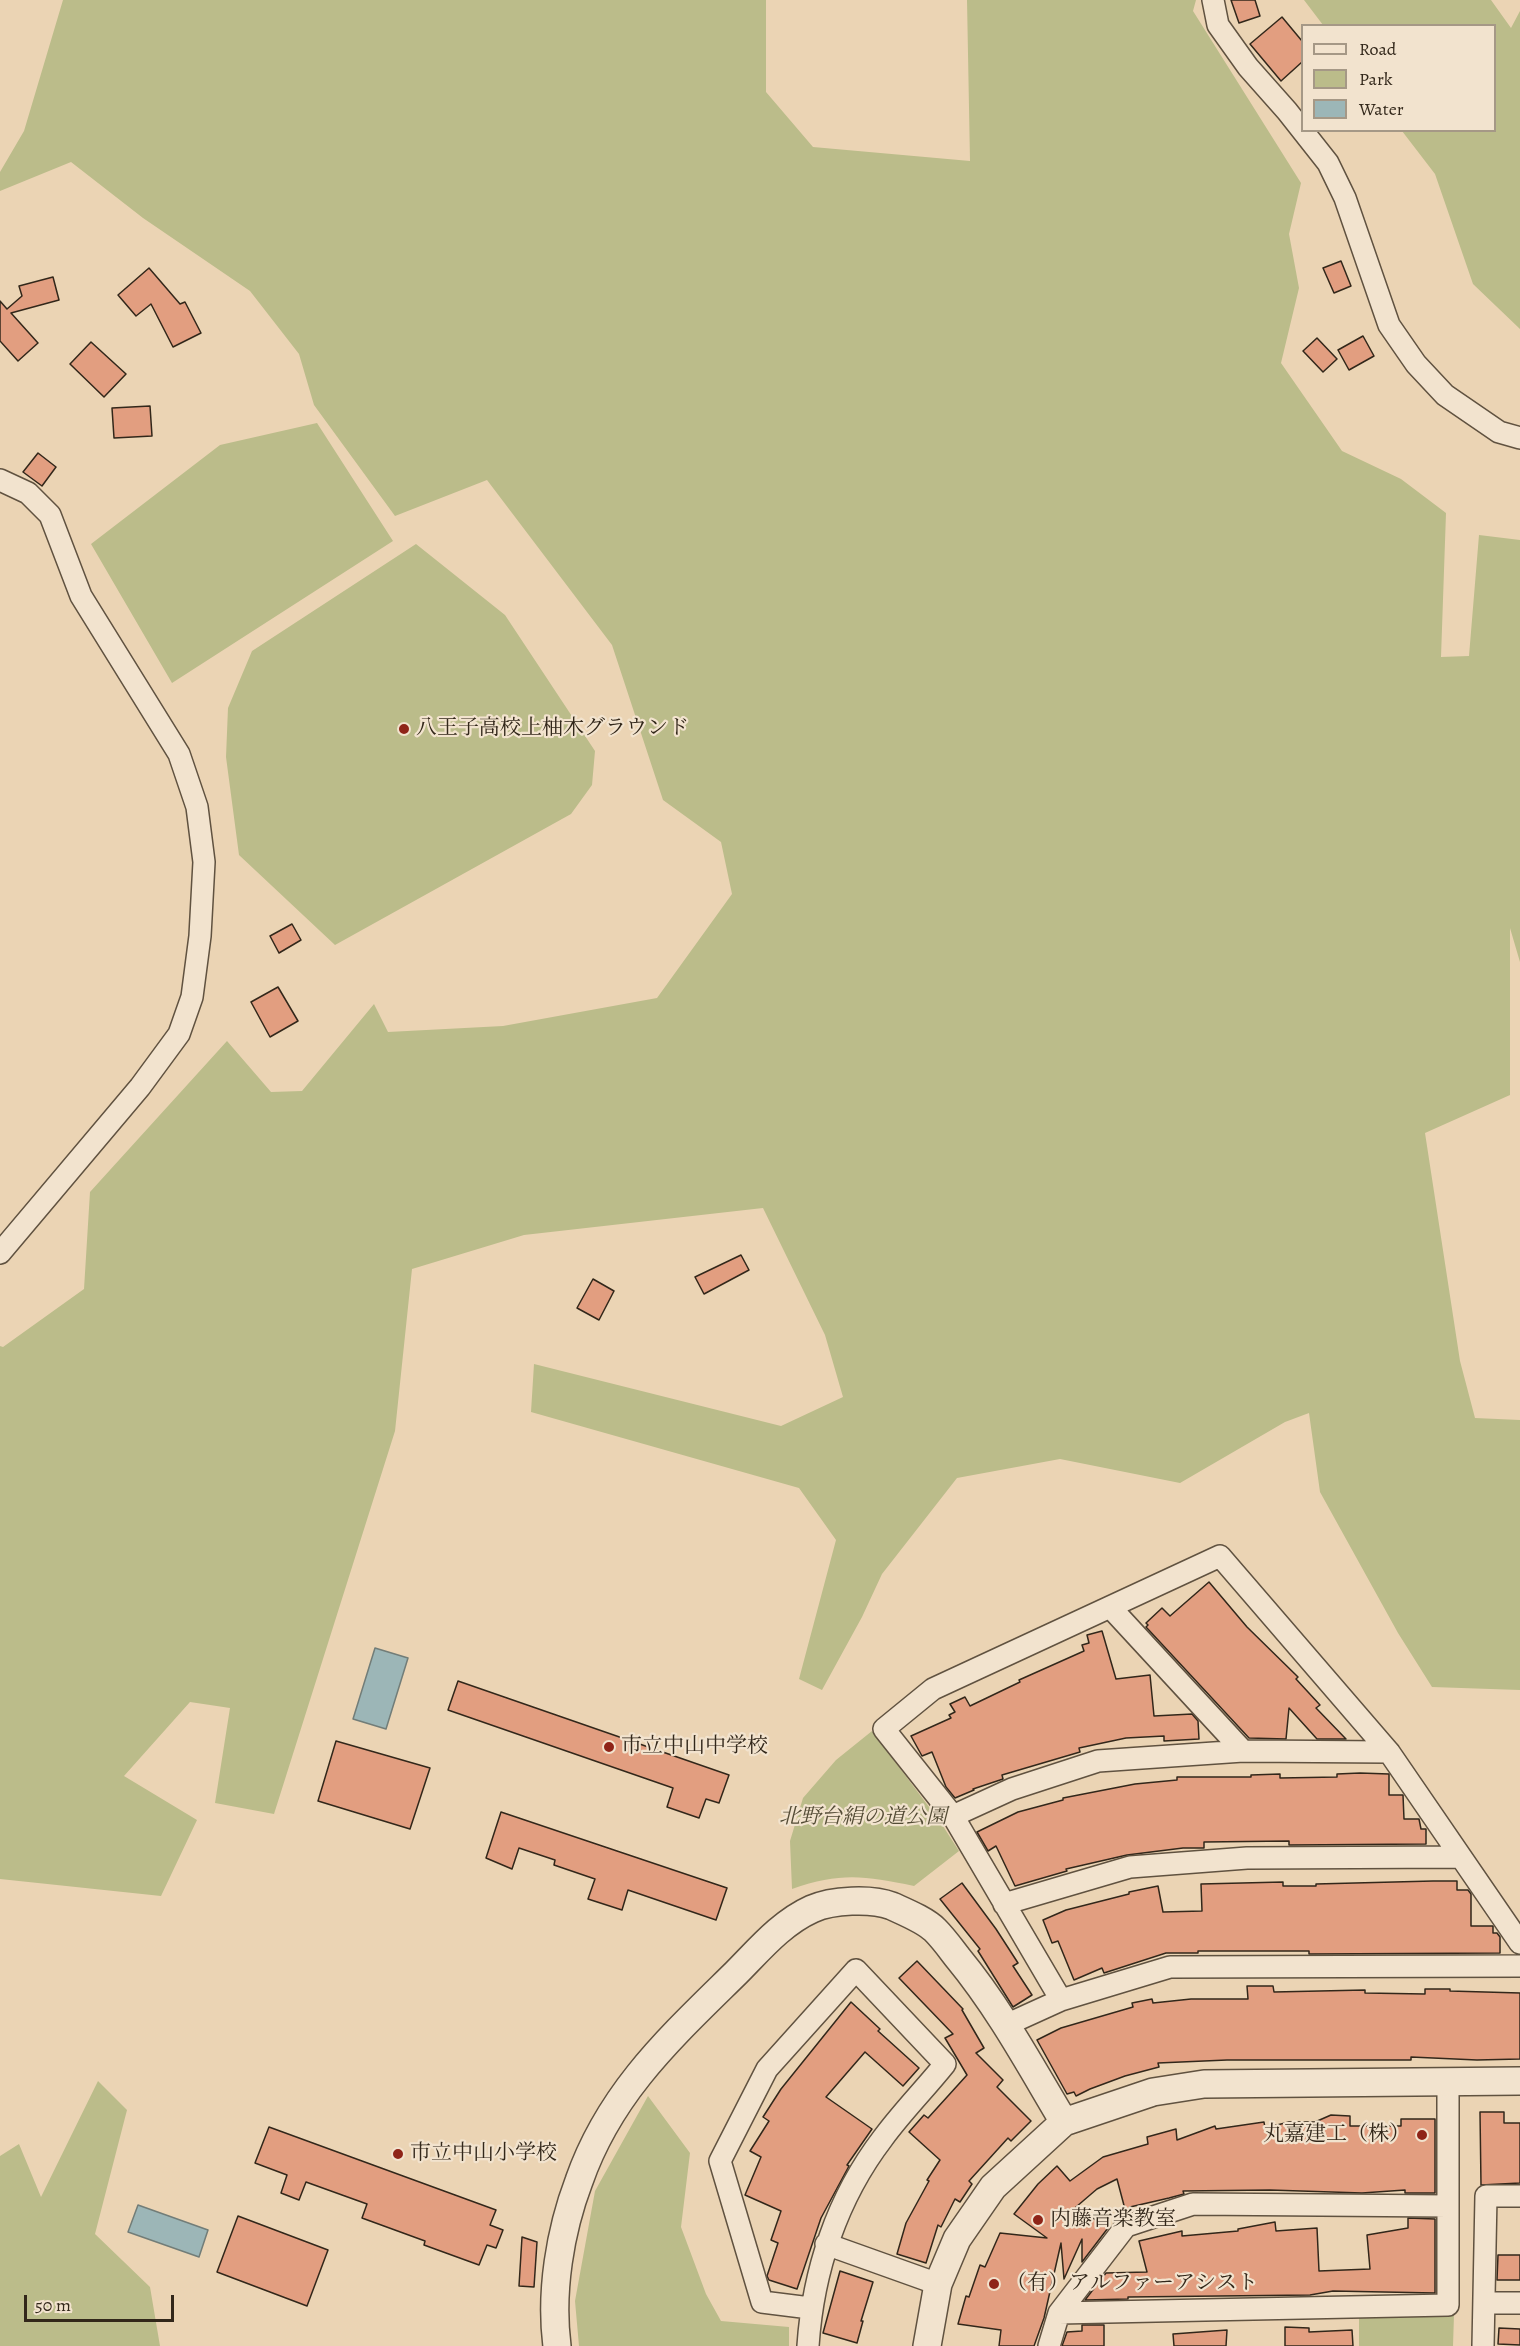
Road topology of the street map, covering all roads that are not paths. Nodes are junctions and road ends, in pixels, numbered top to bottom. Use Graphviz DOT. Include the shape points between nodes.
graph roads {
  1 [pos="1213,0"];
  2 [pos="1301,129"];
  3 [pos="1304,132"];
  4 [pos="1520,438"];
  5 [pos="0,480"];
  6 [pos="0,1253"];
  7 [pos="1111,1608"];
  8 [pos="1243,1751"];
  9 [pos="1389,1752"];
  10 [pos="953,1816"];
  11 [pos="1461,1857"];
  12 [pos="1004,1904"];
  13 [pos="1520,1943"];
  14 [pos="1520,1966"];
  15 [pos="1061,2000"];
  16 [pos="1006,2025"];
  17 [pos="1448,2081"];
  18 [pos="1520,2081"];
  19 [pos="1064,2122"];
  20 [pos="1520,2196"];
  21 [pos="1448,2206"];
  22 [pos="826,2244"];
  23 [pos="938,2284"];
  24 [pos="1520,2302"];
  25 [pos="1484,2303"];
  26 [pos="810,2308"];
  27 [pos="1059,2313"];
  28 [pos="557,2346"];
  29 [pos="808,2346"];
  30 [pos="927,2346"];
  31 [pos="1049,2346"];
  32 [pos="1483,2346"];
  1 -- 2 [label="street" via="1218,25"];
  3 -- 4 [label="street" via="1328,163 1345,198 1389,325 1416,364 1445,395 1498,432"];
  5 -- 6 [label="street" via="28,493 50,515 81,596 178,754 197,807 204,862 192,997 179,1034 140,1087"];
  7 -- 8 [label="street"];
  7 -- 9 [label="street" via="1220,1556"];
  7 -- 10 [label="street" via="933,1689 884,1729"];
  8 -- 9 [label="street"];
  8 -- 10 [label="street" via="1098,1761 1012,1789"];
  9 -- 11 [label="street"];
  10 -- 12 [label="street"];
  11 -- 12 [label="street" via="1247,1858 1130,1867"];
  11 -- 13 [label="street"];
  12 -- 15 [label="street"];
  14 -- 15 [label="street" via="1170,1968"];
  15 -- 16 [label="street"];
  16 -- 19 [label="street"];
  16 -- 28 [label="street" via="935,1930 890,1905 853,1900 813,1908 784,1926 659,2050 614,2106 579,2180 567,2220 556,2301"];
  17 -- 18 [label="street"];
  17 -- 19 [label="street" via="1204,2084 1153,2091"];
  17 -- 21 [label="street"];
  19 -- 23 [label="street" via="993,2187 957,2239"];
  20 -- 25 [label="street" via="1486,2196"];
  21 -- 27 [label="street" via="1193,2204 1126,2226"];
  21 -- 27 [label="street" via="1448,2305"];
  22 -- 23 [label="street"];
  22 -- 26 [label="street"];
  22 -- 26 [label="street" via="856,2179 883,2138 945,2064 856,1970 766,2069 720,2161 762,2302"];
  23 -- 30 [label="street"];
  24 -- 25 [label="street"];
  25 -- 32 [label="street"];
  26 -- 29 [label="street"];
  27 -- 31 [label="street"];
}
